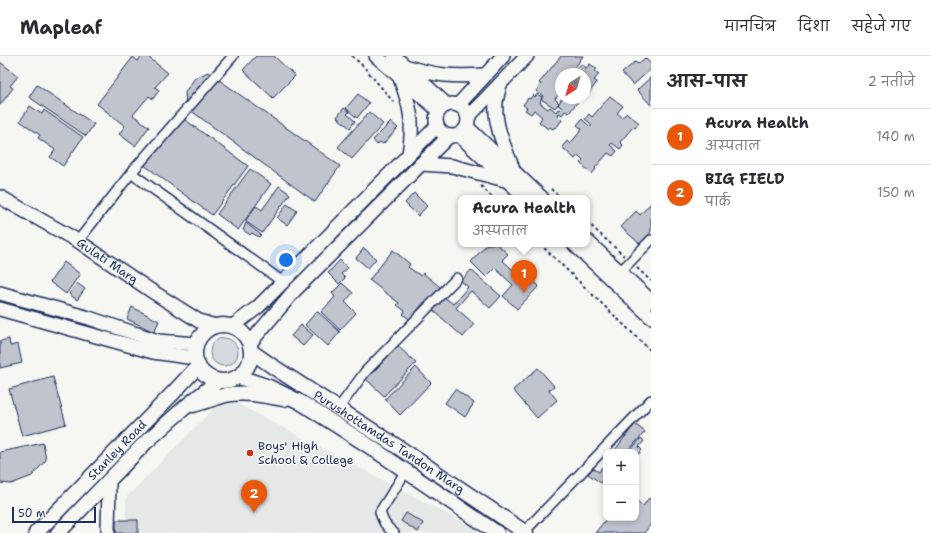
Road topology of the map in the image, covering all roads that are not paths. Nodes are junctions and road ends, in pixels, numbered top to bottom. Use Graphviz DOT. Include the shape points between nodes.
graph roads {
  1 [pos="233,56"];
  2 [pos="376,56"];
  3 [pos="394,56"];
  4 [pos="503,56"];
  5 [pos="527,56"];
  6 [pos="402,71"];
  7 [pos="485,75"];
  8 [pos="500,84"];
  9 [pos="448,107"];
  10 [pos="437,126"];
  11 [pos="461,129"];
  12 [pos="409,154"];
  13 [pos="420,164"];
  14 [pos="131,173"];
  15 [pos="511,177"];
  16 [pos="524,195"];
  17 [pos="538,195"];
  18 [pos="0,197"];
  19 [pos="651,240"];
  20 [pos="78,242"];
  21 [pos="590,244"];
  22 [pos="577,247"];
  23 [pos="620,272"];
  24 [pos="457,278"];
  25 [pos="283,282"];
  26 [pos="0,293"];
  27 [pos="651,301"];
  28 [pos="0,308"];
  29 [pos="651,317"];
  30 [pos="214,326"];
  31 [pos="233,326"];
  32 [pos="251,347"];
  33 [pos="196,356"];
  34 [pos="239,377"];
  35 [pos="218,381"];
  36 [pos="651,400"];
  37 [pos="300,402"];
  38 [pos="183,409"];
  39 [pos="338,409"];
  40 [pos="406,471"];
  41 [pos="109,480"];
  42 [pos="525,532"];
  43 [pos="36,533"];
  44 [pos="58,533"];
  45 [pos="108,533"];
  46 [pos="394,533"];
  47 [pos="497,533"];
  1 -- 14 [label="street"];
  2 -- 6 [label="street"];
  3 -- 6 [label="street"];
  4 -- 7 [label="street"];
  5 -- 8 [label="street"];
  6 -- 7 [label="street" via="444,76"];
  6 -- 9 [label="street"];
  6 -- 12 [label="street" via="412,118"];
  7 -- 9 [label="street"];
  8 -- 11 [label="street"];
  8 -- 15 [label="street" via="496,102 498,122"];
  9 -- 10 [label="street" via="437,116"];
  9 -- 11 [label="street" via="466,112"];
  10 -- 11 [label="street" via="444,134"];
  10 -- 12 [label="street"];
  11 -- 13 [label="street"];
  11 -- 15 [label="street"];
  12 -- 25 [label="street"];
  13 -- 15 [label="street" via="452,166"];
  13 -- 32 [label="street" via="294,292"];
  14 -- 20 [label="street"];
  14 -- 25 [label="street"];
  15 -- 16 [label="street"];
  15 -- 17 [label="street"];
  18 -- 20 [label="street, Gulati Marg"];
  19 -- 23 [label="street"];
  20 -- 30 [label="street, Gulati Marg" via="199,321"];
  21 -- 23 [label="street"];
  22 -- 29 [label="street"];
  23 -- 27 [label="street"];
  24 -- 39 [label="street" via="364,372"];
  25 -- 31 [label="street" via="258,307"];
  26 -- 33 [label="street" via="158,340"];
  28 -- 33 [label="street" via="152,352"];
  30 -- 31 [label="main road"];
  30 -- 33 [label="main road" via="203,332"];
  31 -- 32 [label="main road" via="246,336"];
  32 -- 34 [label="main road" via="250,362"];
  32 -- 39 [label="main road, Purushottamdas Tandon Marg"];
  33 -- 35 [label="main road" via="203,373"];
  33 -- 43 [label="main road, Stanley Road" via="174,392"];
  34 -- 35 [label="main road"];
  34 -- 37 [label="main road, Purushottamdas Tandon Marg" via="269,387"];
  35 -- 38 [label="main road, Stanley Road"];
  36 -- 42 [label="street"];
  37 -- 38 [label="main road" via="238,394 226,395"];
  37 -- 40 [label="main road, Purushottamdas Tandon Marg"];
  38 -- 41 [label="main road, Stanley Road"];
  39 -- 42 [label="main road, Purushottamdas Tandon Marg" via="401,448"];
  40 -- 46 [label="street" via="380,512 383,522"];
  40 -- 47 [label="main road, Purushottamdas Tandon Marg"];
  41 -- 44 [label="main road, Stanley Road"];
  41 -- 45 [label="street"];
}
